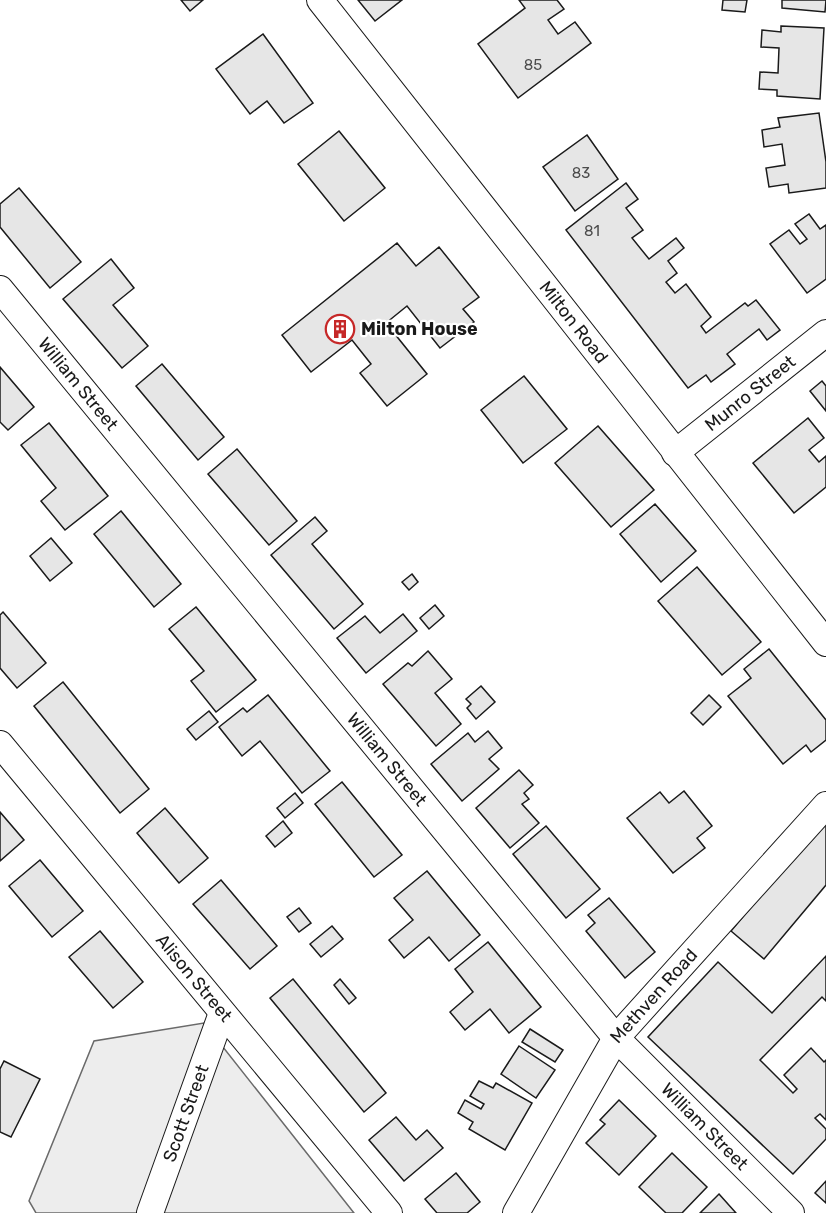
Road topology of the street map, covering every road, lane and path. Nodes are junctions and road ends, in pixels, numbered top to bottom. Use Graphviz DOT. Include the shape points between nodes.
graph roads {
  1 [pos="320,0"];
  2 [pos="0,289"];
  3 [pos="826,333"];
  4 [pos="675,453"];
  5 [pos="826,643"];
  6 [pos="0,744"];
  7 [pos="826,805"];
  8 [pos="222,1013"];
  9 [pos="616,1038"];
  10 [pos="150,1213"];
  11 [pos="389,1213"];
  12 [pos="516,1213"];
  13 [pos="791,1213"];
  1 -- 4 [label="street, Milton Road"];
  2 -- 9 [label="street, William Street"];
  3 -- 4 [label="street, Munro Street"];
  4 -- 5 [label="street, Milton Road"];
  6 -- 8 [label="street, Alison Street"];
  7 -- 9 [label="street, Methven Road"];
  8 -- 10 [label="street, Scott Street"];
  8 -- 11 [label="street, Alison Street"];
  9 -- 12 [label="street, Methven Road"];
  9 -- 13 [label="street, William Street"];
}
